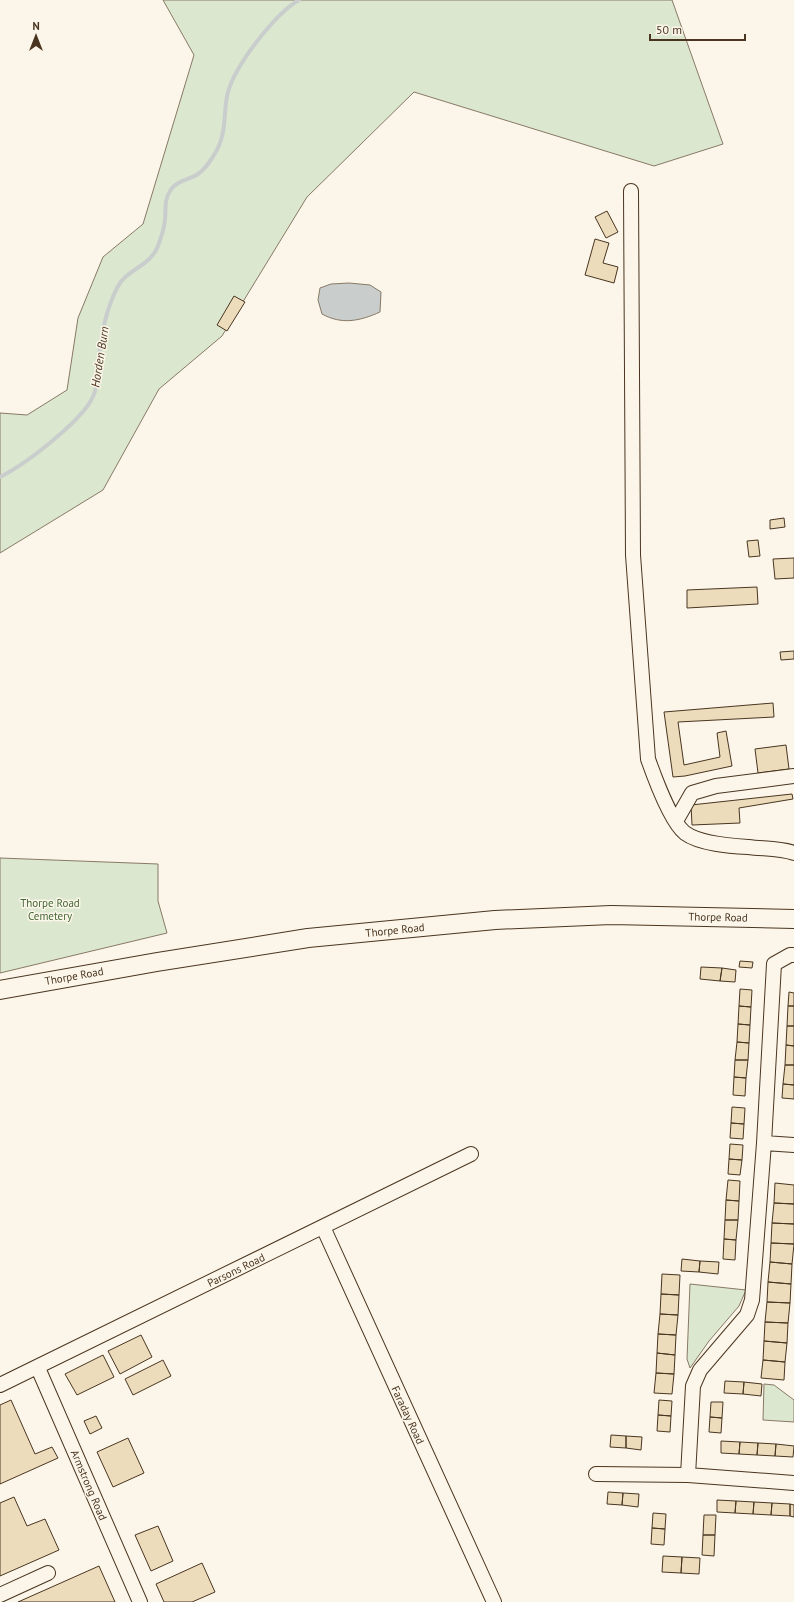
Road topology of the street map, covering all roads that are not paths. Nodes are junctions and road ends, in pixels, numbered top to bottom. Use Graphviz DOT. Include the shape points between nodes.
graph roads {
  1 [pos="631,192"];
  2 [pos="794,776"];
  3 [pos="676,821"];
  4 [pos="794,853"];
  5 [pos="794,919"];
  6 [pos="794,955"];
  7 [pos="0,990"];
  8 [pos="764,1143"];
  9 [pos="794,1145"];
  10 [pos="471,1154"];
  11 [pos="323,1227"];
  12 [pos="38,1368"];
  13 [pos="0,1385"];
  14 [pos="596,1474"];
  15 [pos="688,1475"];
  16 [pos="794,1483"];
  17 [pos="48,1574"];
  18 [pos="0,1595"];
  19 [pos="140,1602"];
  20 [pos="494,1602"];
  1 -- 3 [label="street" via="633,555 648,759"];
  2 -- 3 [label="street" via="716,786 692,793"];
  3 -- 4 [label="street" via="685,833 706,841"];
  5 -- 7 [label="main road, Thorpe Road" via="610,915 495,920 308,938"];
  6 -- 8 [label="street" via="774,964"];
  8 -- 9 [label="street"];
  8 -- 15 [label="street" via="752,1300 747,1315 700,1370 694,1386"];
  10 -- 11 [label="street, Parsons Road"];
  11 -- 12 [label="street, Parsons Road"];
  11 -- 20 [label="street, Faraday Road"];
  12 -- 13 [label="street, Parsons Road"];
  12 -- 19 [label="street, Armstrong Road"];
  14 -- 15 [label="street"];
  15 -- 16 [label="street"];
  17 -- 18 [label="street"];
}
